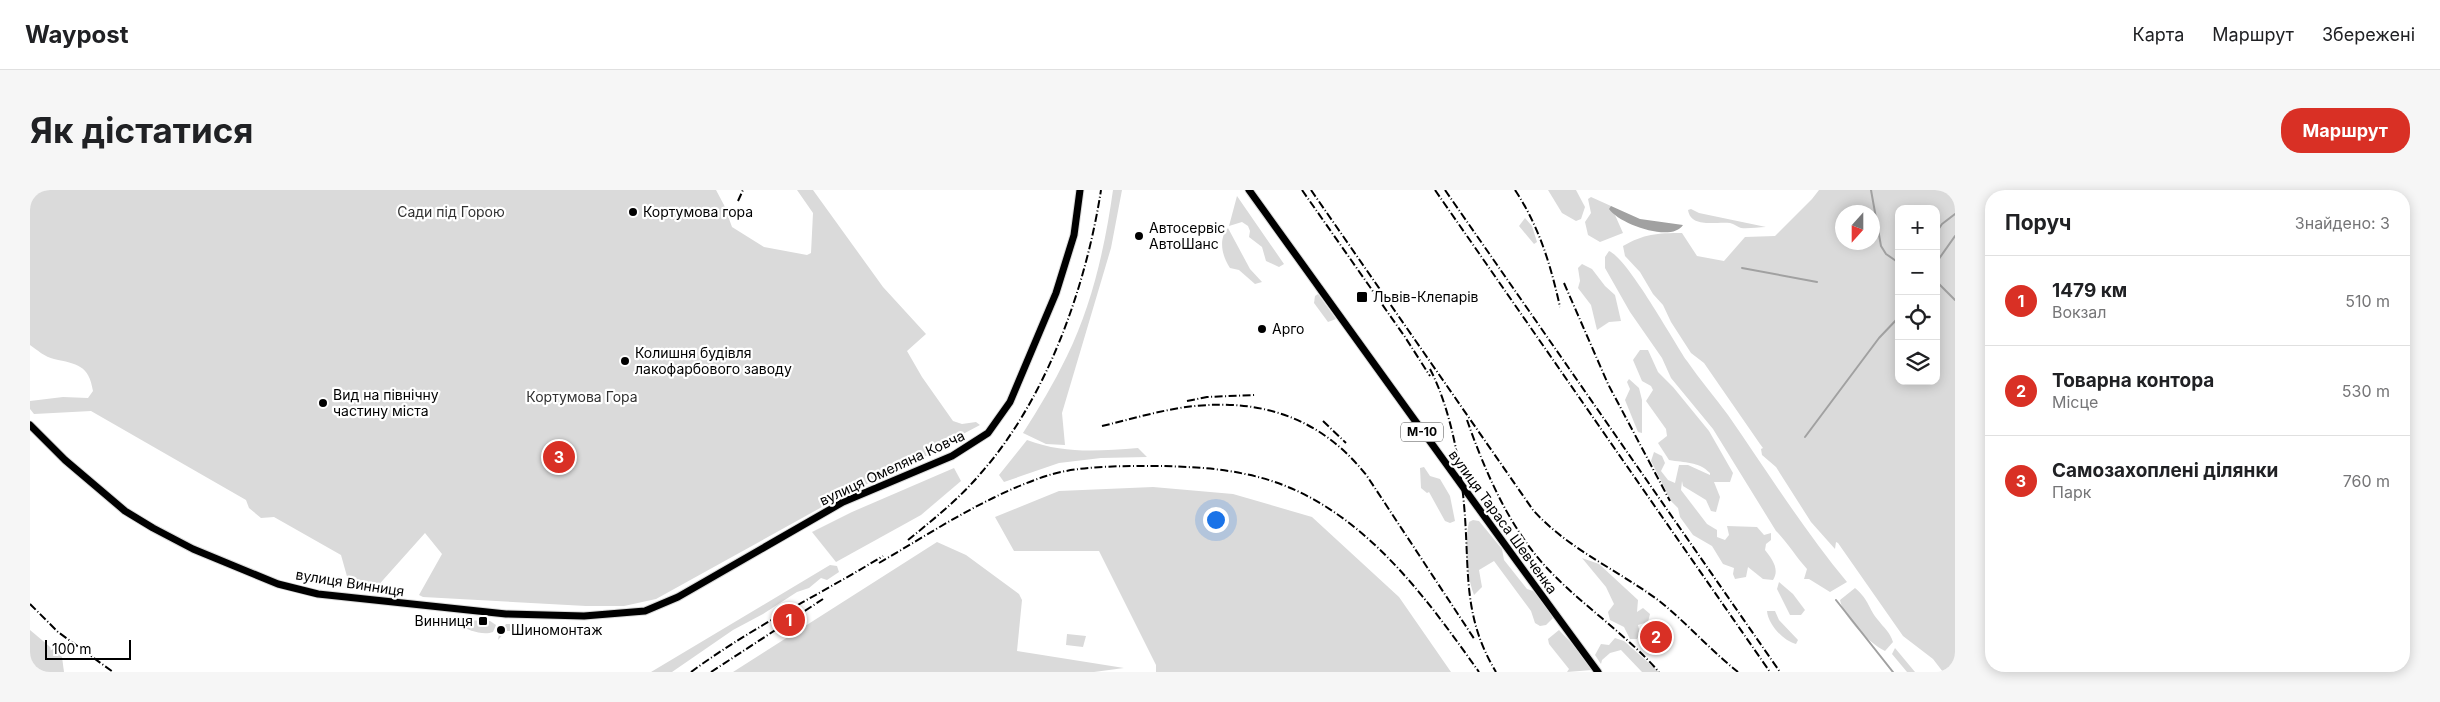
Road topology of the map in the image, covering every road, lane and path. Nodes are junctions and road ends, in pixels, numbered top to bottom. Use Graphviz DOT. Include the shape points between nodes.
graph roads {
  1 [pos="1080,190"];
  2 [pos="1249,190"];
  3 [pos="30,426"];
  4 [pos="625,614"];
  5 [pos="1598,672"];
  1 -- 4 [label="main road, вулиця Омеляна Ковча" via="1074,235 1056,293 1010,402 988,433 952,456 843,502 678,598 645,611"];
  2 -- 5 [label="main road, вулиця Тараса Шевченка / М-10"];
  3 -- 4 [label="main road, вулиця Винниця" via="125,511 193,548 278,584 318,594 473,612 584,616"];
}
